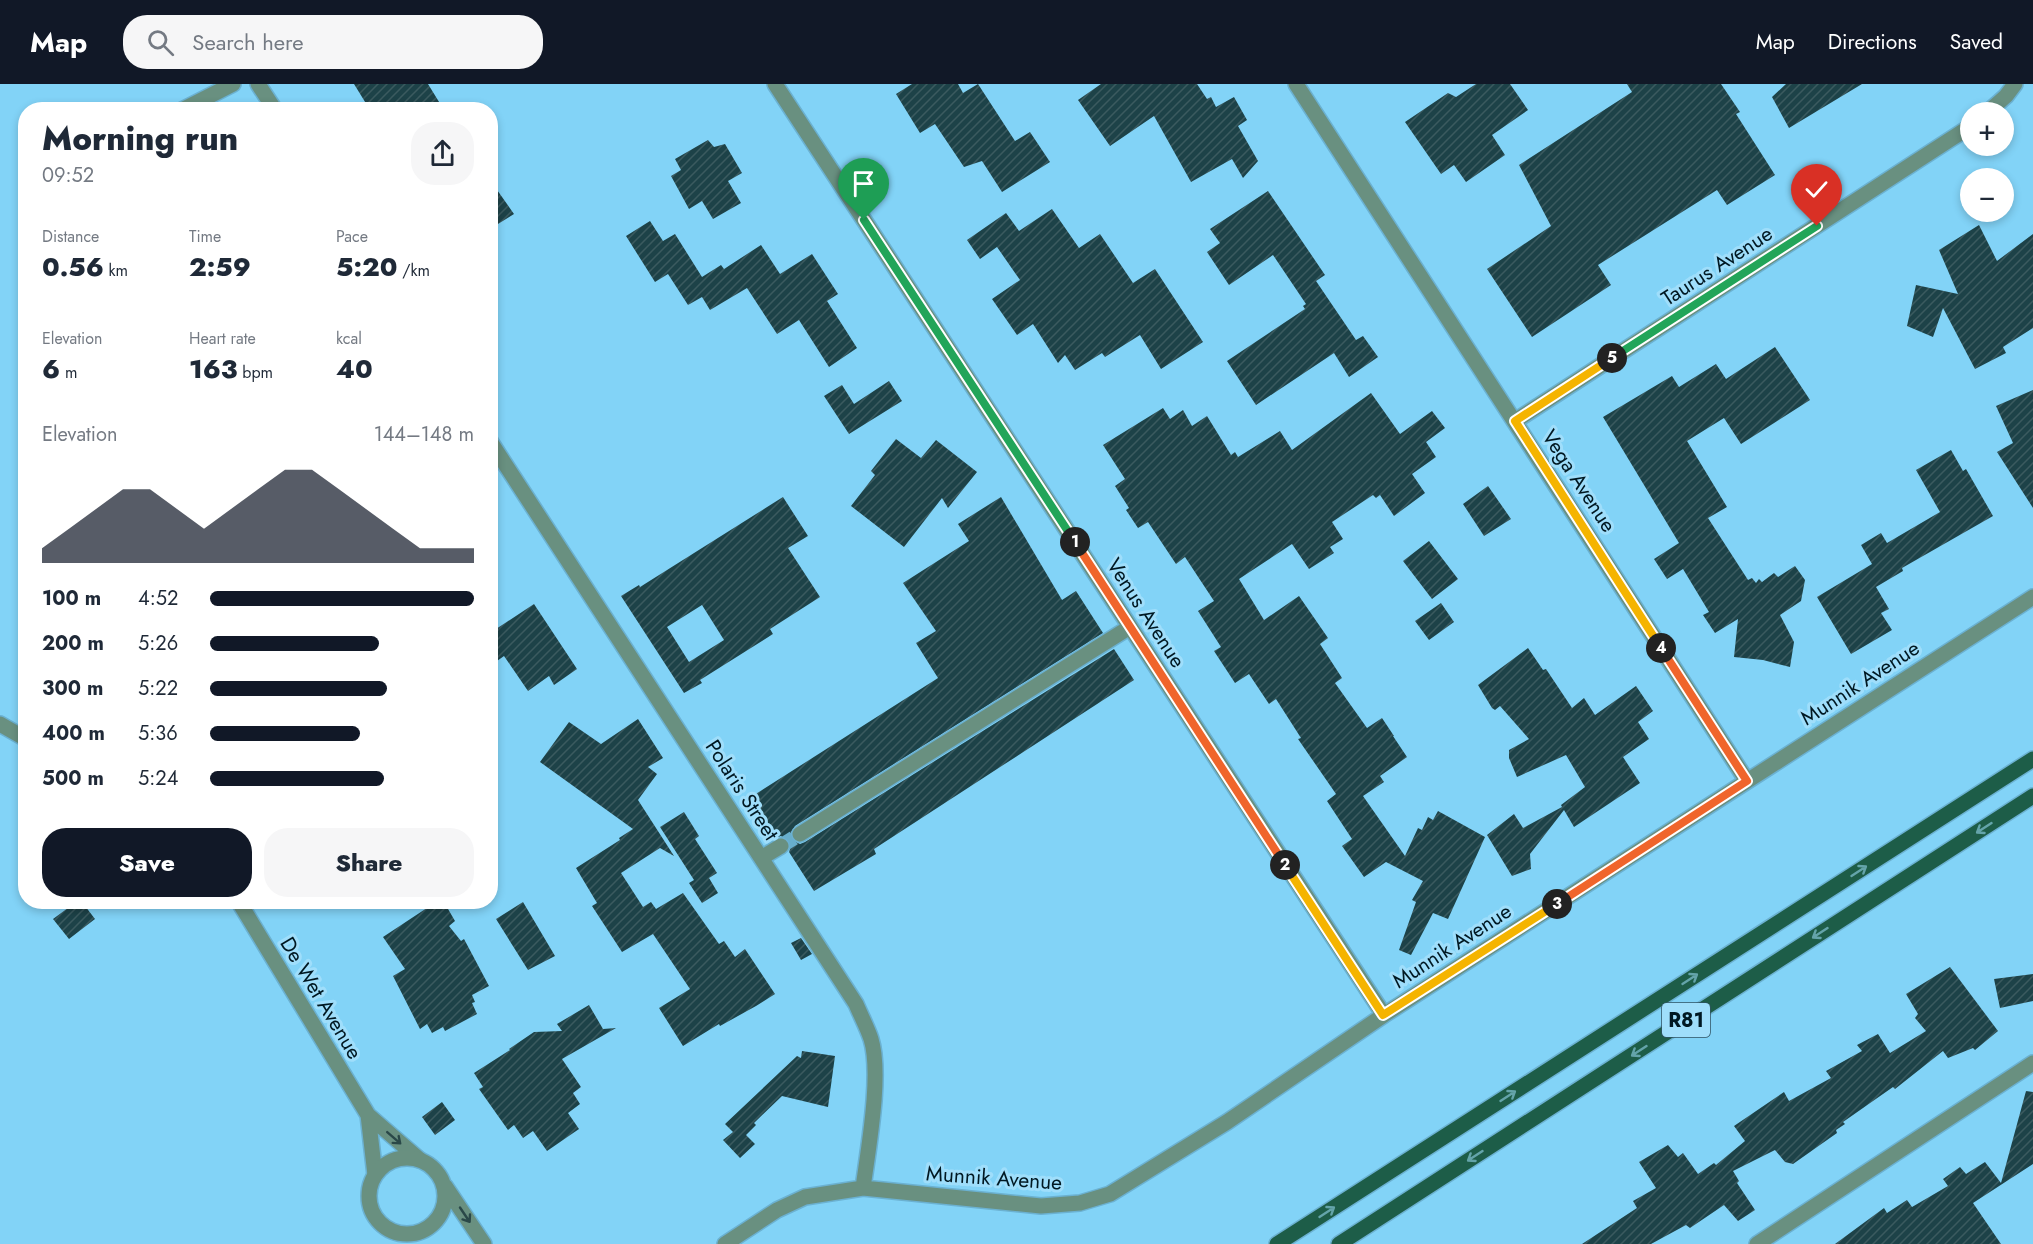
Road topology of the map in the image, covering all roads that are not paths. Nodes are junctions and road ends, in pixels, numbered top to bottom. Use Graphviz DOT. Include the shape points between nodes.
graph roads {
  1 [pos="233,84"];
  2 [pos="258,84"];
  3 [pos="775,84"];
  4 [pos="1296,84"];
  5 [pos="2015,84"];
  6 [pos="198,102"];
  7 [pos="270,102"];
  8 [pos="1999,102"];
  9 [pos="1960,133"];
  10 [pos="1515,421"];
  11 [pos="498,454"];
  12 [pos="2033,597"];
  13 [pos="1130,627"];
  14 [pos="0,724"];
  15 [pos="18,734"];
  16 [pos="2033,759"];
  17 [pos="1747,781"];
  18 [pos="2033,796"];
  19 [pos="800,834"];
  20 [pos="781,846"];
  21 [pos="761,858"];
  22 [pos="243,909"];
  23 [pos="1383,1015"];
  24 [pos="2033,1063"];
  25 [pos="368,1115"];
  26 [pos="420,1160"];
  27 [pos="375,1175"];
  28 [pos="445,1186"];
  29 [pos="863,1188"];
  30 [pos="420,1238"];
  31 [pos="484,1244"];
  32 [pos="725,1244"];
  33 [pos="1277,1244"];
  34 [pos="1339,1244"];
  35 [pos="1756,1244"];
  1 -- 6 [label="street"];
  2 -- 7 [label="street"];
  3 -- 13 [label="street, Venus Avenue"];
  4 -- 10 [label="street, Vega Avenue"];
  5 -- 8 [label="street"];
  9 -- 10 [label="street, Taurus Avenue"];
  10 -- 17 [label="street, Vega Avenue"];
  11 -- 21 [label="street, Polaris Street"];
  12 -- 17 [label="street, Munnik Avenue"];
  13 -- 19 [label="street"];
  13 -- 23 [label="street, Venus Avenue"];
  14 -- 15 [label="street"];
  33 -- 16 [label="main road, R81, one-way"];
  17 -- 23 [label="street, Munnik Avenue"];
  18 -- 34 [label="main road, R81, one-way"];
  20 -- 21 [label="street"];
  21 -- 29 [label="street, Polaris Street" via="856,1004 871,1040 875,1063"];
  22 -- 25 [label="street, De Wet Avenue"];
  23 -- 29 [label="street, Munnik Avenue" via="1227,1122 1110,1194 1080,1203 1041,1206"];
  24 -- 35 [label="street"];
  25 -- 26 [label="street, De Wet Avenue, one-way"];
  25 -- 27 [label="street, De Wet Avenue"];
  26 -- 27 [label="street" via="395,1160"];
  26 -- 28 [label="street" via="440,1175"];
  27 -- 30 [label="street" via="369,1199 379,1222 401,1235"];
  28 -- 30 [label="street" via="444,1211"];
  28 -- 31 [label="street, one-way"];
  29 -- 32 [label="street, Munnik Avenue" via="805,1197"];
}
